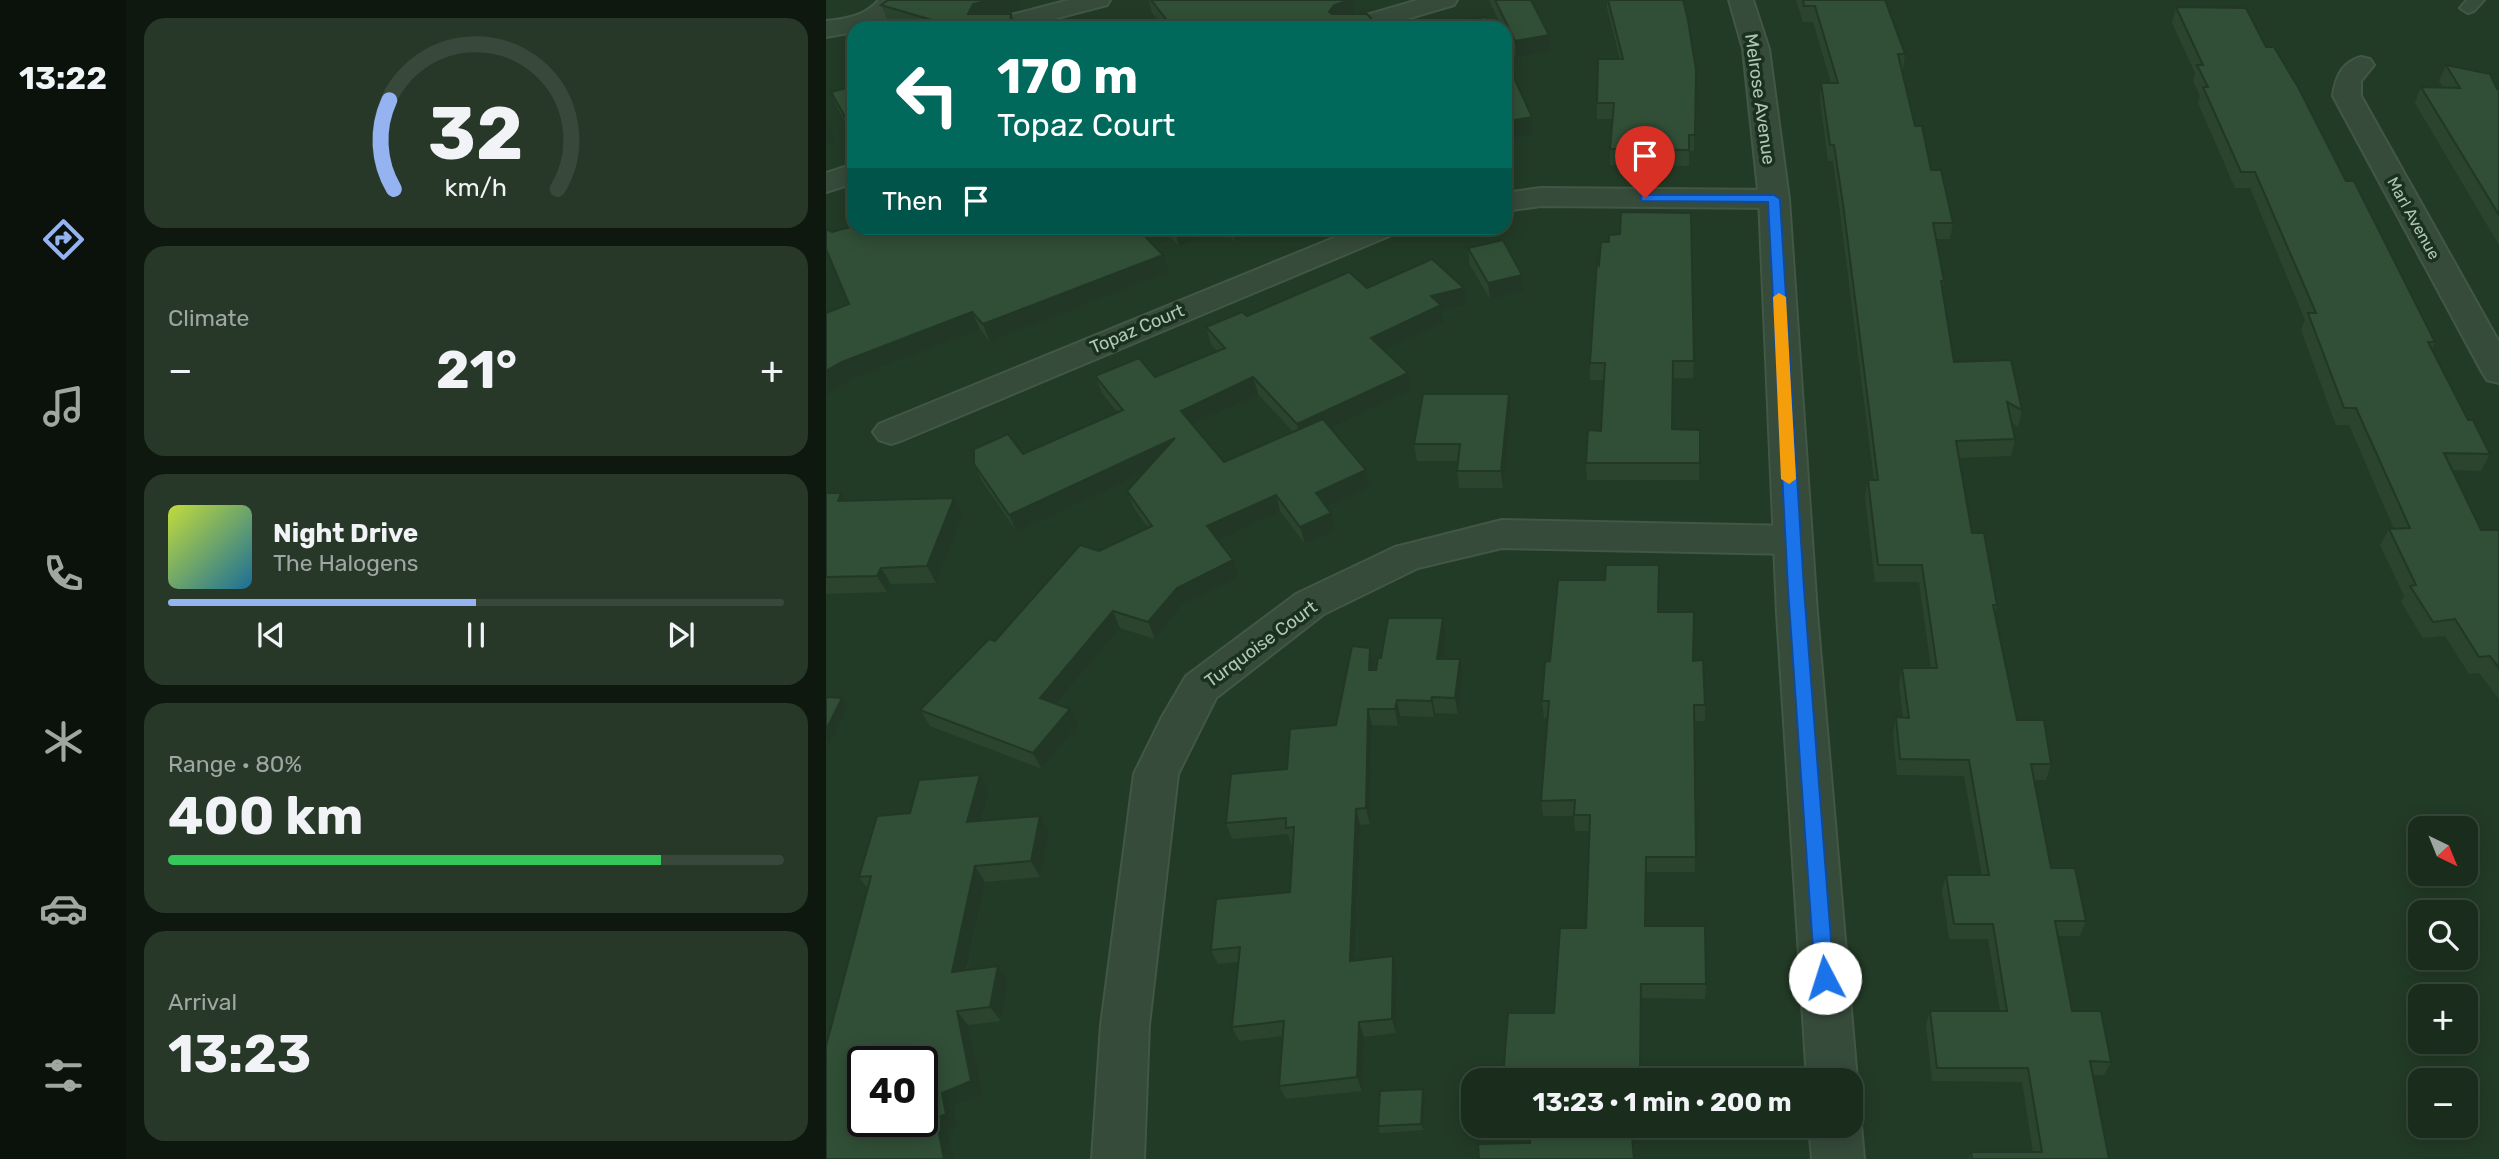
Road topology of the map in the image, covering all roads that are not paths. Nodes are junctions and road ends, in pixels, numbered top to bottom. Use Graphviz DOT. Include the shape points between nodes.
graph roads {
  1 [pos="892,0"];
  2 [pos="1098,0"];
  3 [pos="1445,0"];
  4 [pos="1741,0"];
  5 [pos="865,21"];
  6 [pos="1016,21"];
  7 [pos="1372,21"];
  8 [pos="847,27"];
  9 [pos="826,29"];
  10 [pos="2361,65"];
  11 [pos="847,176"];
  12 [pos="826,183"];
  13 [pos="1774,199"];
  14 [pos="1512,201"];
  15 [pos="1365,235"];
  16 [pos="2499,372"];
  17 [pos="891,432"];
  18 [pos="1793,540"];
  19 [pos="1831,1068"];
  20 [pos="1836,1138"];
  21 [pos="1118,1159"];
  22 [pos="1838,1159"];
  1 -- 5 [label="street"];
  2 -- 6 [label="street"];
  3 -- 7 [label="street"];
  4 -- 13 [label="street, Melrose Avenue" via="1756,49"];
  8 -- 9 [label="street"];
  10 -- 16 [label="street, Marl Avenue" via="2348,80 2347,96"];
  11 -- 12 [label="street"];
  13 -- 14 [label="street" via="1541,197"];
  13 -- 18 [label="street, Melrose Avenue"];
  15 -- 17 [label="street, Topaz Court"];
  18 -- 19 [label="street, Melrose Avenue"];
  18 -- 21 [label="street, Turquoise Court" via="1502,534 1408,556 1310,604 1201,687 1156,774 1125,1026"];
  20 -- 22 [label="street"];
}
